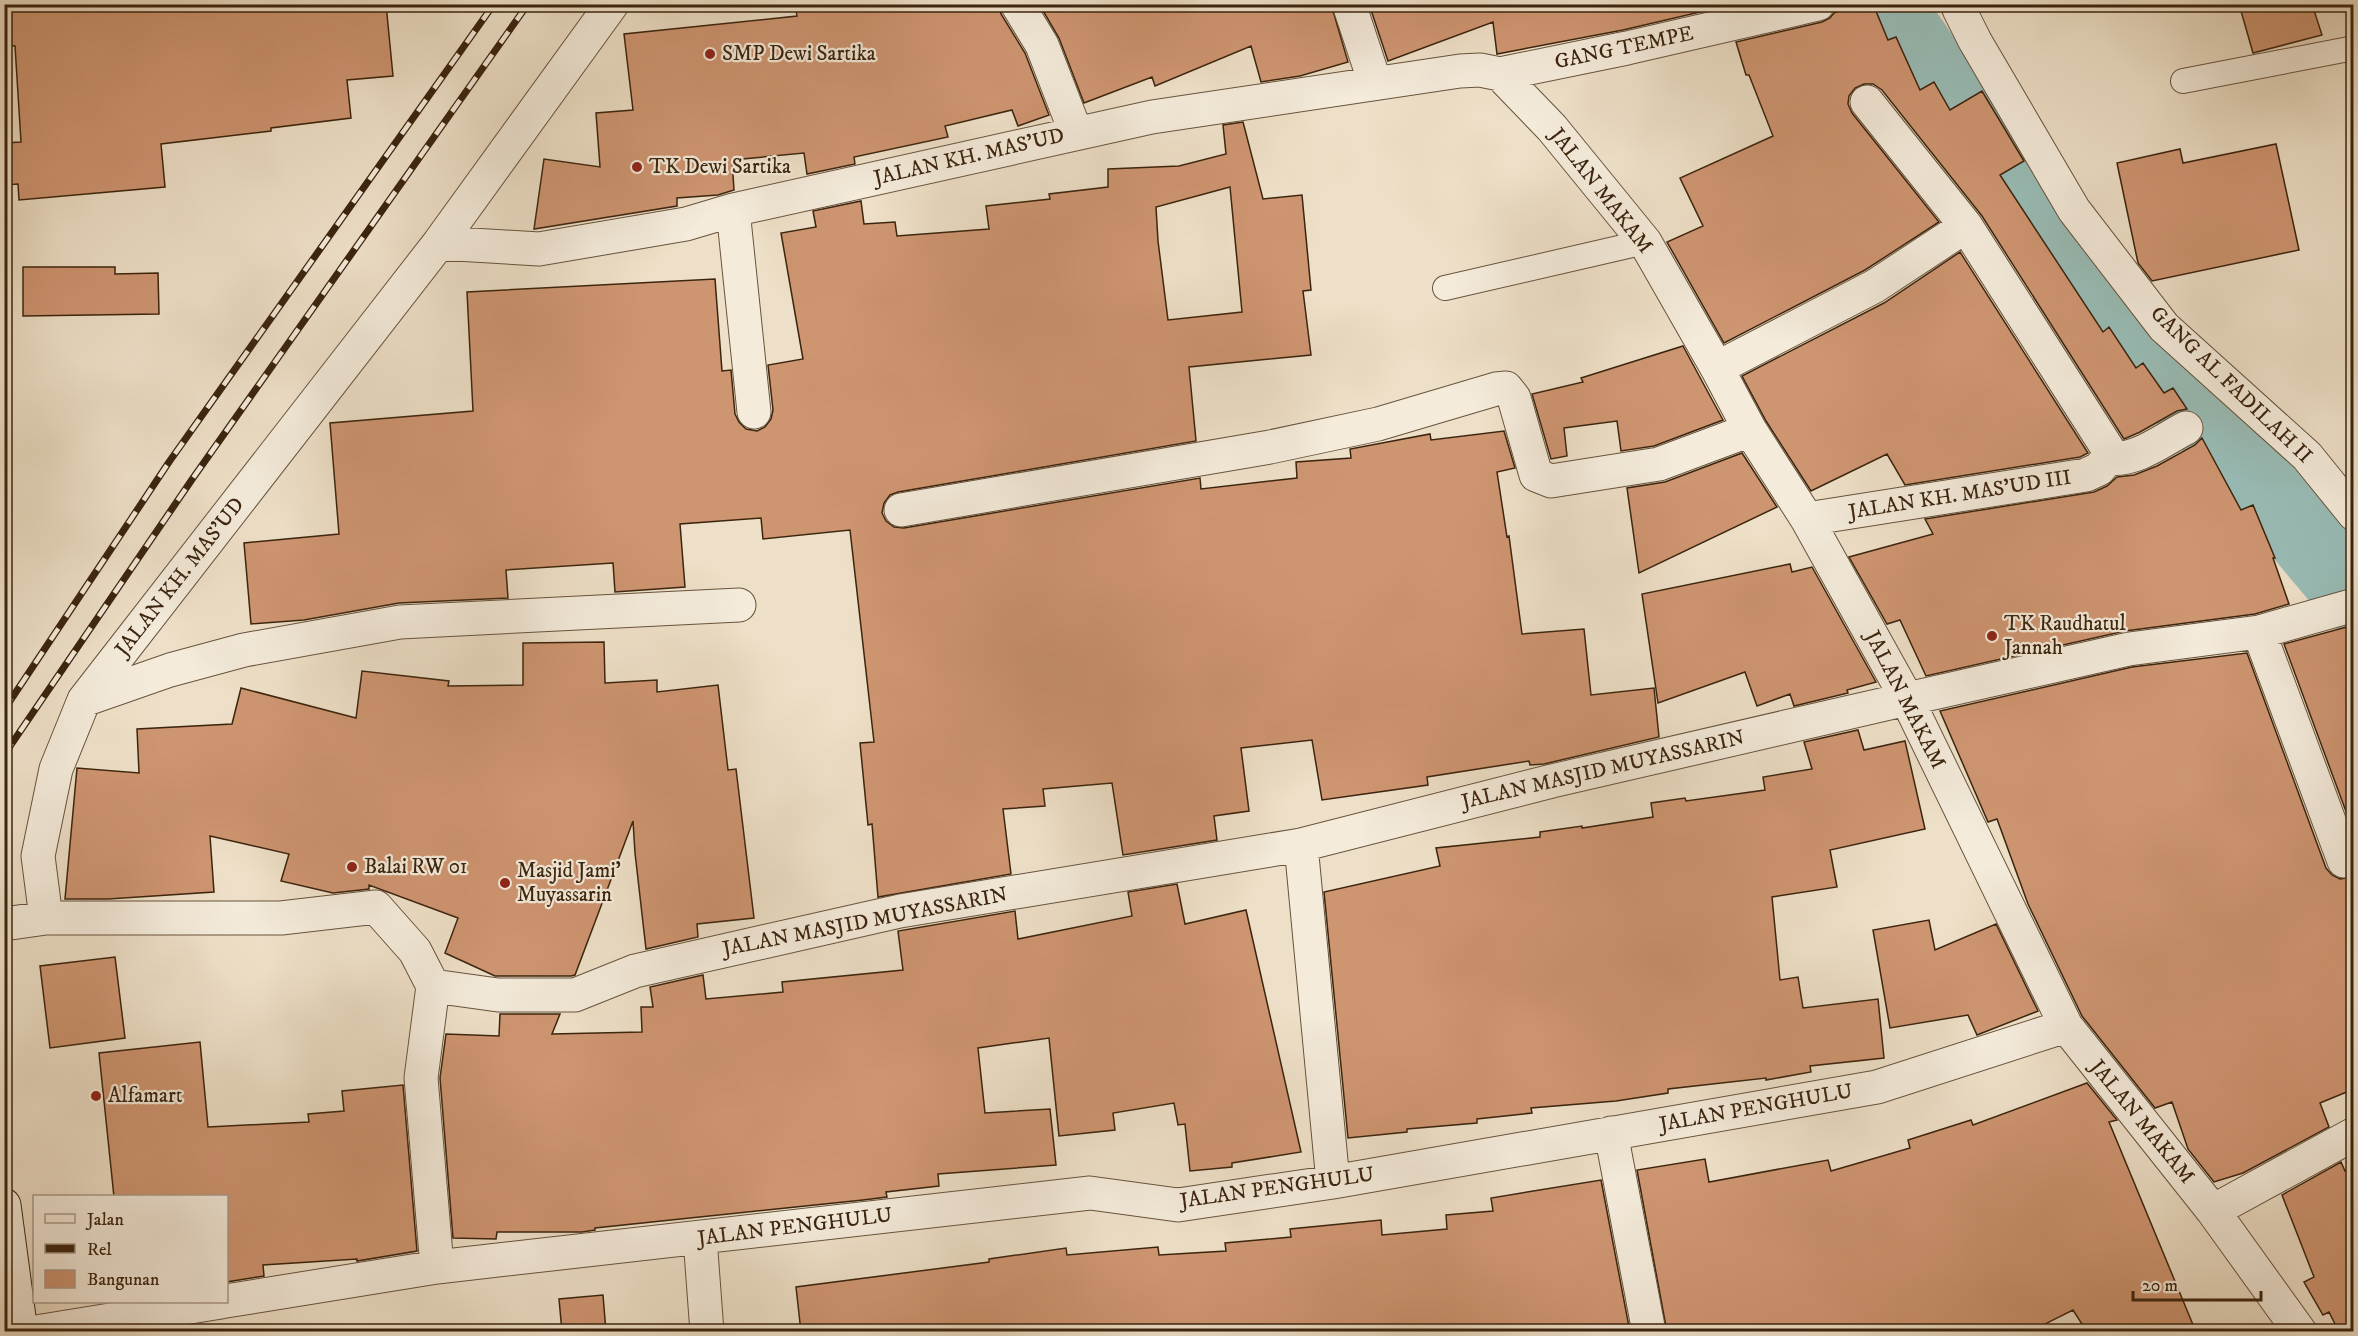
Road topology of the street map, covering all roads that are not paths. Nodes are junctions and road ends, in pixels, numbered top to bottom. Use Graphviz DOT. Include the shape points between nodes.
graph roads {
  1 [pos="612,4"];
  2 [pos="1017,4"];
  3 [pos="1349,4"];
  4 [pos="1818,4"];
  5 [pos="1959,9"];
  6 [pos="2354,48"];
  7 [pos="1500,74"];
  8 [pos="2183,81"];
  9 [pos="1375,83"];
  10 [pos="1867,102"];
  11 [pos="1076,133"];
  12 [pos="733,210"];
  13 [pos="1966,226"];
  14 [pos="1645,242"];
  15 [pos="439,243"];
  16 [pos="1445,288"];
  17 [pos="1717,368"];
  18 [pos="754,412"];
  19 [pos="2186,428"];
  20 [pos="1750,430"];
  21 [pos="2108,459"];
  22 [pos="901,510"];
  23 [pos="2354,514"];
  24 [pos="1807,519"];
  25 [pos="739,605"];
  26 [pos="2351,606"];
  27 [pos="2259,632"];
  28 [pos="1907,699"];
  29 [pos="84,700"];
  30 [pos="1301,845"];
  31 [pos="2344,861"];
  32 [pos="46,918"];
  33 [pos="4,924"];
  34 [pos="433,986"];
  35 [pos="2066,1026"];
  36 [pos="1611,1133"];
  37 [pos="2354,1134"];
  38 [pos="1333,1182"];
  39 [pos="4,1205"];
  40 [pos="2213,1211"];
  41 [pos="700,1238"];
  42 [pos="437,1267"];
  43 [pos="228,1301"];
  44 [pos="215,1303"];
  45 [pos="21,1332"];
  46 [pos="36,1332"];
  47 [pos="707,1332"];
  48 [pos="1649,1332"];
  49 [pos="2300,1332"];
  1 -- 15 [label="street, JALAN KH. MAS'UD"];
  2 -- 11 [label="street" via="1042,45"];
  3 -- 9 [label="street"];
  4 -- 7 [label="street, GANG TEMPE"];
  5 -- 23 [label="street, GANG AL FADILAH II" via="2074,210 2164,327 2307,456"];
  6 -- 8 [label="lane"];
  7 -- 9 [label="street, JALAN KH. MAS'UD" via="1460,71"];
  7 -- 14 [label="street, JALAN MAKAM" via="1552,128"];
  9 -- 11 [label="street, JALAN KH. MAS'UD" via="1152,117"];
  10 -- 13 [label="street"];
  11 -- 12 [label="street, JALAN KH. MAS'UD"];
  12 -- 15 [label="street, JALAN KH. MAS'UD" via="686,224 539,249"];
  12 -- 18 [label="street"];
  13 -- 17 [label="street" via="1875,286"];
  13 -- 21 [label="street" via="2108,449"];
  14 -- 16 [label="lane"];
  14 -- 17 [label="street, JALAN MAKAM"];
  15 -- 29 [label="street, JALAN KH. MAS'UD"];
  17 -- 20 [label="street, JALAN MAKAM"];
  19 -- 21 [label="street" via="2133,456"];
  20 -- 22 [label="street" via="1659,464 1551,481 1536,475 1514,398 1506,388 1496,388 1378,424 1270,447"];
  20 -- 24 [label="street, JALAN MAKAM"];
  21 -- 24 [label="street, JALAN KH. MAS'UD III" via="2086,475"];
  24 -- 28 [label="street, JALAN MAKAM"];
  25 -- 29 [label="street" via="400,622 244,650"];
  26 -- 27 [label="street"];
  27 -- 28 [label="street" via="2129,649"];
  27 -- 31 [label="street"];
  28 -- 30 [label="street, JALAN MASJID MUYASSARIN" via="1552,781"];
  28 -- 35 [label="street, JALAN MAKAM"];
  29 -- 32 [label="street, JALAN KH. MAS'UD" via="56,769 38,856"];
  30 -- 34 [label="street, JALAN MASJID MUYASSARIN" via="900,911 635,970 575,995 498,994"];
  30 -- 38 [label="street"];
  32 -- 33 [label="street"];
  32 -- 34 [label="street" via="281,918 376,907 415,951"];
  34 -- 42 [label="street" via="421,1078"];
  35 -- 36 [label="street, JALAN PENGHULU" via="1877,1087"];
  35 -- 40 [label="street, JALAN MAKAM"];
  36 -- 38 [label="street, JALAN PENGHULU"];
  36 -- 48 [label="street"];
  37 -- 40 [label="street"];
  38 -- 41 [label="street, JALAN PENGHULU" via="1178,1204 1090,1193"];
  39 -- 45 [label="street"];
  40 -- 49 [label="street, JALAN MAKAM"];
  41 -- 42 [label="street, JALAN PENGHULU"];
  41 -- 47 [label="street"];
  42 -- 43 [label="street, JALAN PENGHULU"];
  44 -- 46 [label="street"];
}
